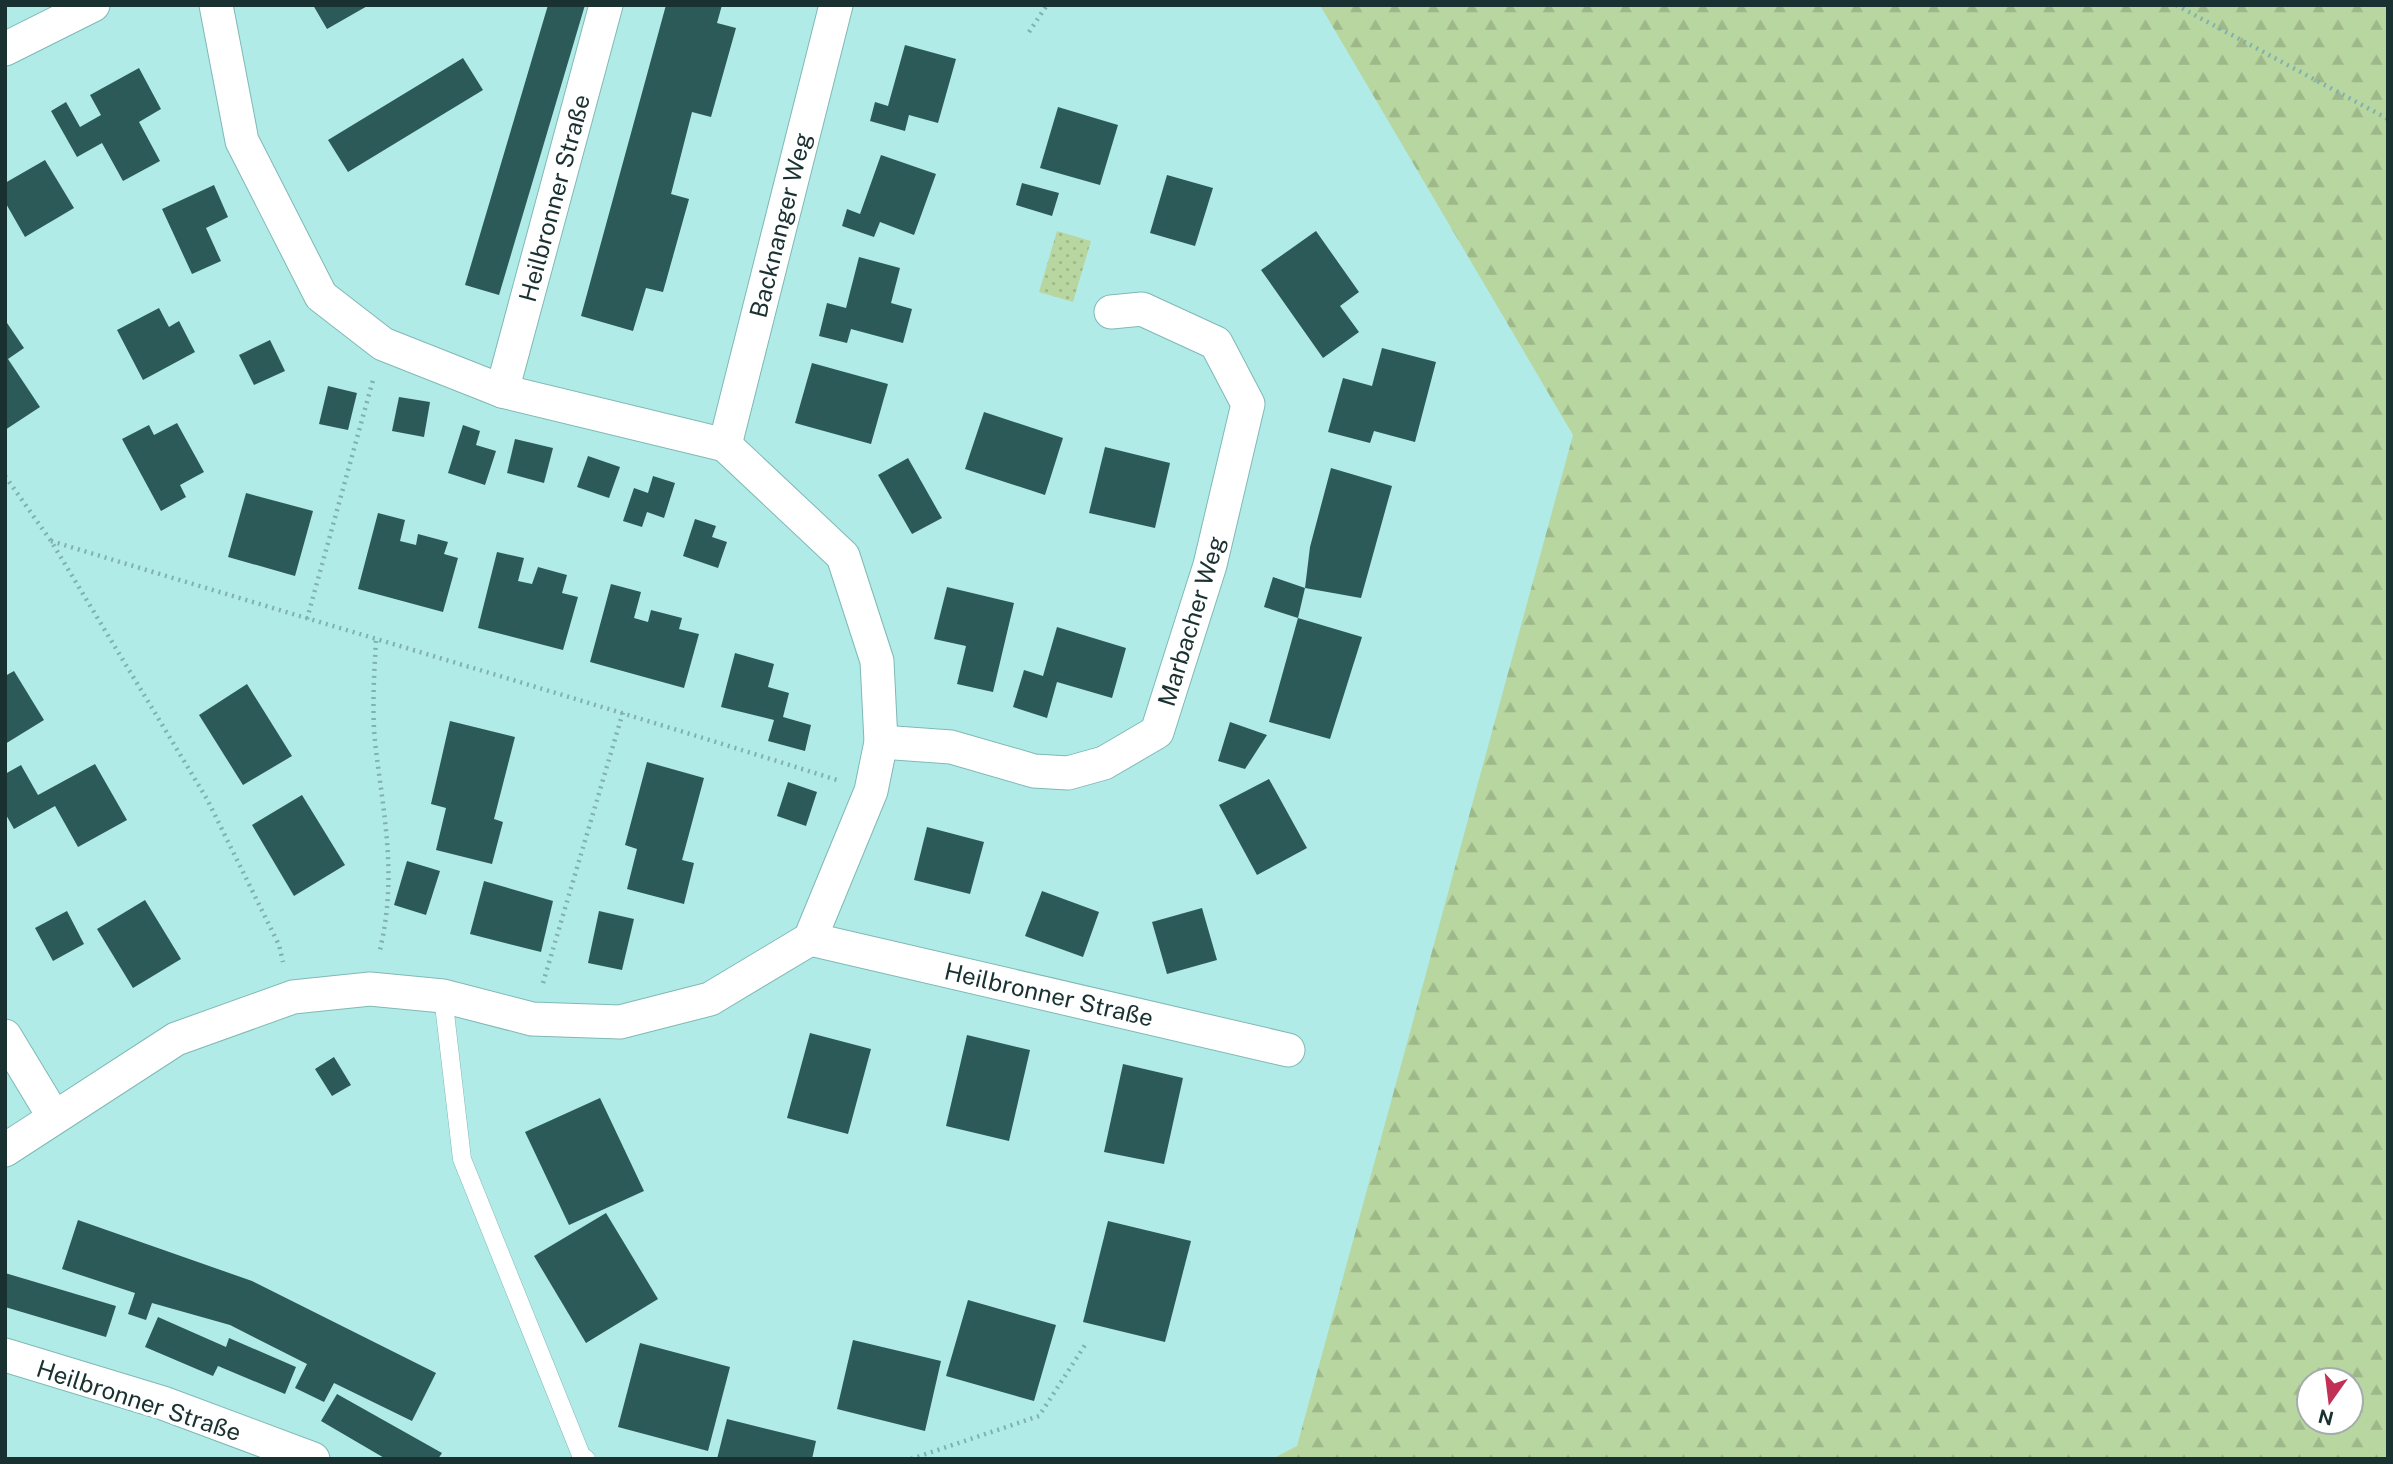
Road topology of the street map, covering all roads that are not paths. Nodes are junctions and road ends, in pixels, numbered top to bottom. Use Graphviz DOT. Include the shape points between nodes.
graph roads {
  1 [pos="93,5"];
  2 [pos="216,5"];
  3 [pos="606,5"];
  4 [pos="835,5"];
  5 [pos="5,49"];
  6 [pos="1111,312"];
  7 [pos="502,391"];
  8 [pos="725,445"];
  9 [pos="881,742"];
  10 [pos="810,939"];
  11 [pos="443,996"];
  12 [pos="5,1036"];
  13 [pos="1287,1050"];
  14 [pos="54,1117"];
  15 [pos="5,1150"];
  16 [pos="5,1355"];
  17 [pos="313,1459"];
  18 [pos="586,1459"];
  1 -- 5 [label="street"];
  2 -- 7 [label="street" via="242,141 321,296 383,344"];
  3 -- 7 [label="street, Heilbronner Straße"];
  4 -- 8 [label="street, Backnanger Weg"];
  6 -- 9 [label="street, Marbacher Weg" via="1142,309 1216,343 1248,404 1210,565 1157,732 1104,763 1068,773 1034,771 951,747"];
  7 -- 8 [label="street"];
  8 -- 9 [label="street" via="843,556 877,661"];
  9 -- 10 [label="street" via="871,791"];
  10 -- 11 [label="street" via="710,999 620,1022 532,1019"];
  10 -- 13 [label="street, Heilbronner Straße"];
  11 -- 14 [label="street" via="370,989 293,997 176,1039"];
  11 -- 18 [label="lane" via="461,1158"];
  12 -- 14 [label="street"];
  14 -- 15 [label="street"];
  16 -- 17 [label="street, Heilbronner Straße" via="163,1403"];
}
